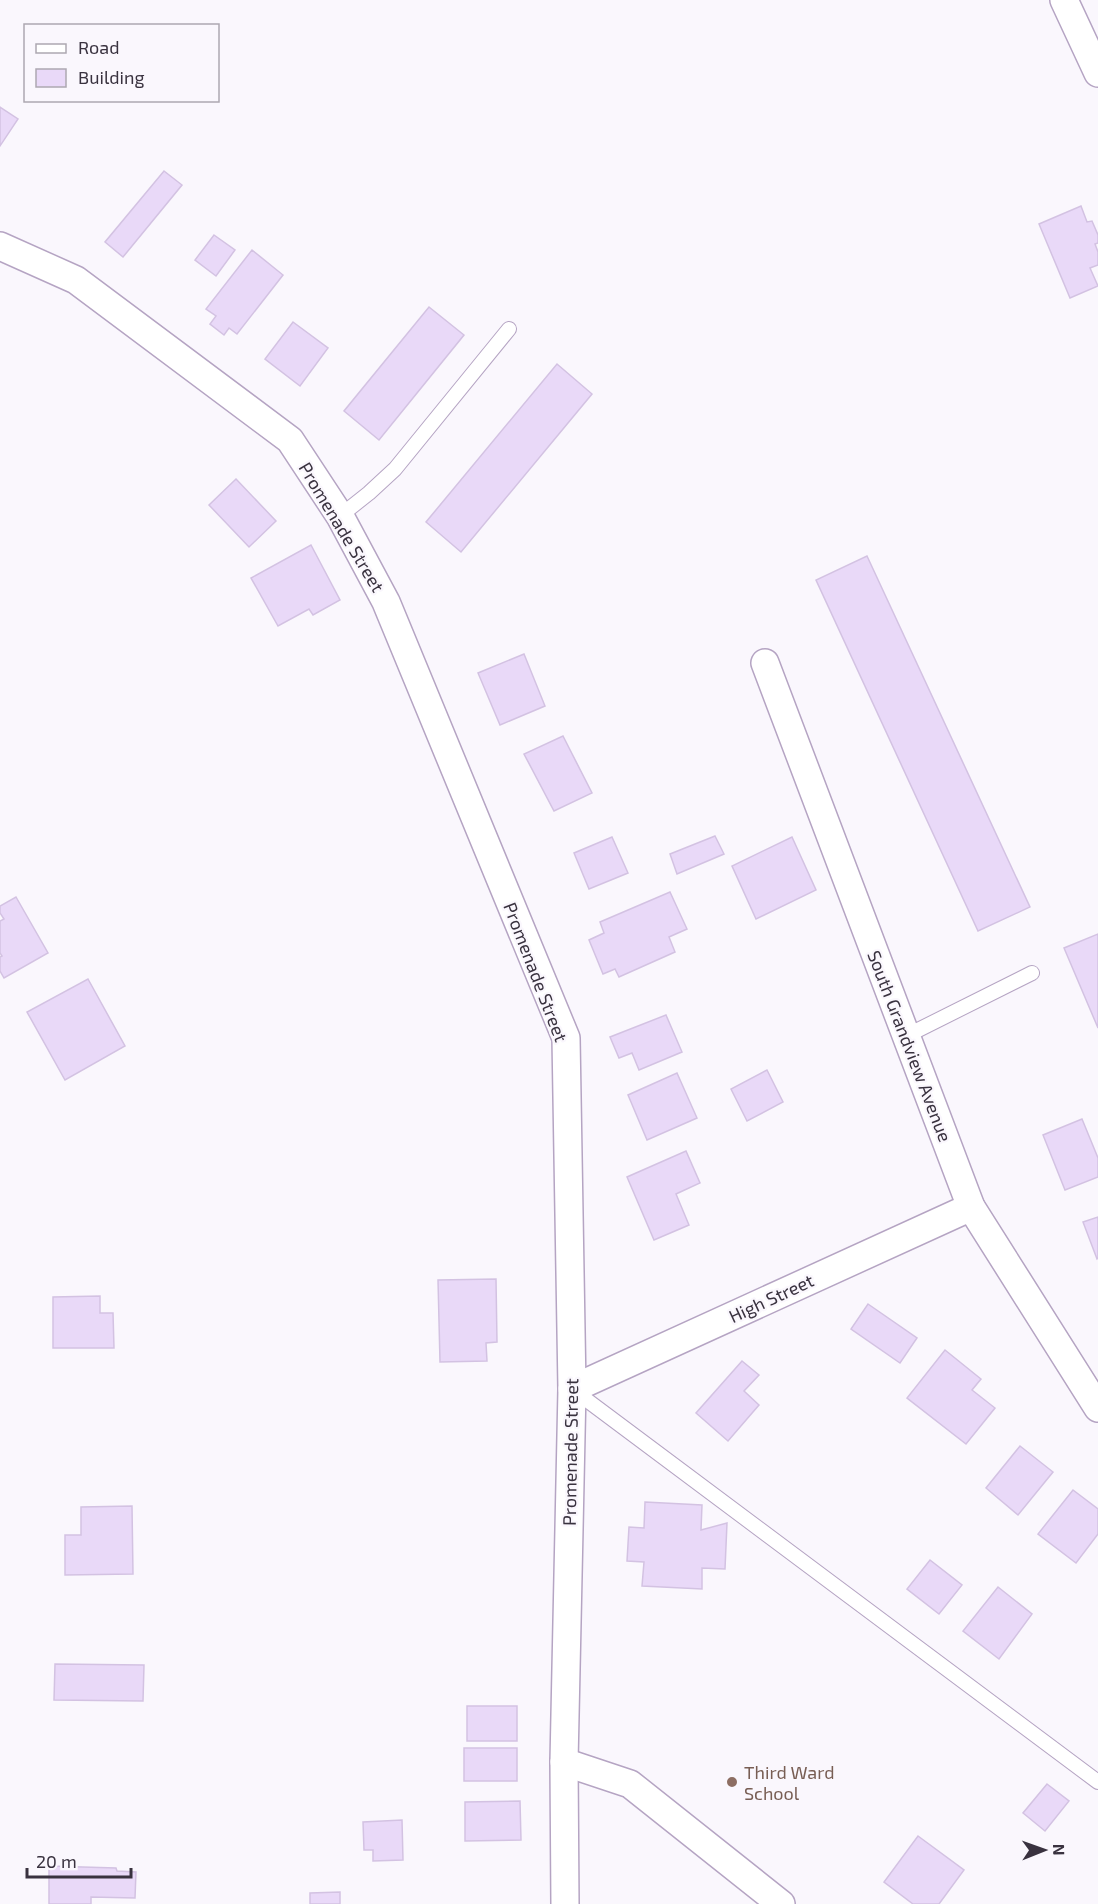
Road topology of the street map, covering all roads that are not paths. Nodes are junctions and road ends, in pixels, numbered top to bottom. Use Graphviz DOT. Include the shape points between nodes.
graph roads {
  1 [pos="1064,0"];
  2 [pos="1098,74"];
  3 [pos="0,246"];
  4 [pos="509,329"];
  5 [pos="340,516"];
  6 [pos="765,663"];
  7 [pos="1032,973"];
  8 [pos="906,1036"];
  9 [pos="971,1207"];
  10 [pos="572,1389"];
  11 [pos="1098,1408"];
  12 [pos="564,1762"];
  13 [pos="1098,1782"];
  14 [pos="566,1904"];
  15 [pos="781,1904"];
  1 -- 2 [label="street"];
  3 -- 5 [label="street, Promenade Street" via="76,280 290,441"];
  4 -- 5 [label="lane" via="395,468"];
  5 -- 10 [label="street, Promenade Street" via="386,602 566,1038"];
  6 -- 8 [label="street, South Grandview Avenue"];
  7 -- 8 [label="lane"];
  8 -- 9 [label="street, South Grandview Avenue"];
  9 -- 10 [label="street, High Street"];
  9 -- 11 [label="street, South Grandview Avenue"];
  10 -- 12 [label="street, Promenade Street"];
  10 -- 13 [label="lane"];
  12 -- 14 [label="street, Promenade Street"];
  12 -- 15 [label="street" via="630,1784"];
}
